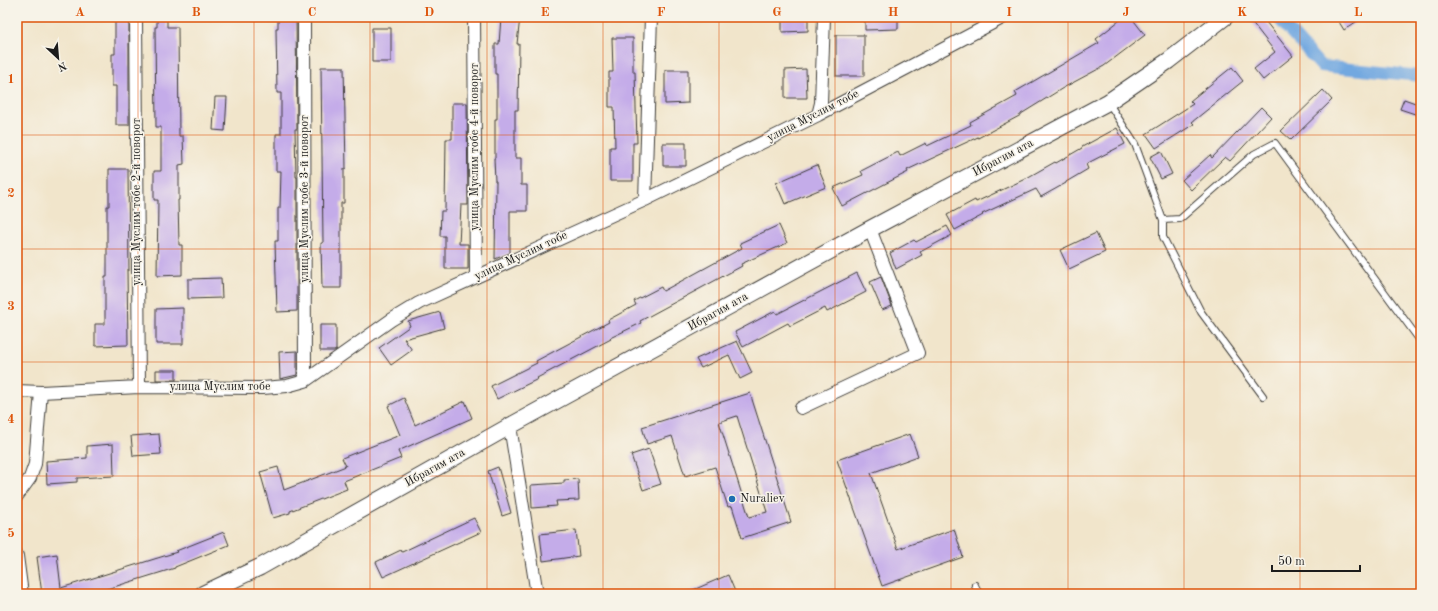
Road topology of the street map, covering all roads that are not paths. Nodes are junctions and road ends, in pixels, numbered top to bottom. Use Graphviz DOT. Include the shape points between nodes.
graph roads {
  1 [pos="136,17"];
  2 [pos="304,17"];
  3 [pos="474,17"];
  4 [pos="651,17"];
  5 [pos="824,17"];
  6 [pos="1225,17"];
  7 [pos="998,18"];
  8 [pos="1108,102"];
  9 [pos="818,115"];
  10 [pos="645,200"];
  11 [pos="1163,220"];
  12 [pos="870,229"];
  13 [pos="476,277"];
  14 [pos="1421,342"];
  15 [pos="305,381"];
  16 [pos="139,387"];
  17 [pos="17,391"];
  18 [pos="41,392"];
  19 [pos="1263,396"];
  20 [pos="801,408"];
  21 [pos="510,426"];
  22 [pos="17,496"];
  23 [pos="17,556"];
  24 [pos="975,585"];
  25 [pos="22,594"];
  26 [pos="203,594"];
  27 [pos="537,594"];
  28 [pos="979,594"];
  1 -- 16 [label="street, улица Муслим тобе 2-й поворот"];
  2 -- 15 [label="street, улица Муслим тобе 3-й поворот"];
  3 -- 13 [label="street, улица Муслим тобе 4-й поворот"];
  4 -- 10 [label="street"];
  5 -- 9 [label="street" via="821,103"];
  6 -- 8 [label="street, Ибрагим ата" via="1168,61"];
  7 -- 9 [label="street, улица Муслим тобе"];
  8 -- 11 [label="lane" via="1136,144"];
  8 -- 12 [label="street, Ибрагим ата"];
  9 -- 10 [label="street, улица Муслим тобе"];
  10 -- 13 [label="street, улица Муслим тобе"];
  11 -- 14 [label="lane" via="1180,219 1254,154 1275,143"];
  11 -- 19 [label="lane" via="1163,237 1201,312"];
  12 -- 20 [label="street" via="918,353"];
  12 -- 21 [label="street, Ибрагим ата"];
  13 -- 15 [label="street, улица Муслим тобе" via="419,303 391,320"];
  15 -- 16 [label="street, улица Муслим тобе" via="263,388"];
  16 -- 18 [label="street, улица Муслим тобе"];
  17 -- 18 [label="street, улица Муслим тобе"];
  18 -- 22 [label="street" via="35,464 30,478"];
  21 -- 26 [label="street, Ибрагим ата" via="260,567"];
  21 -- 27 [label="street"];
  23 -- 25 [label="street"];
  24 -- 28 [label="lane"];
}
